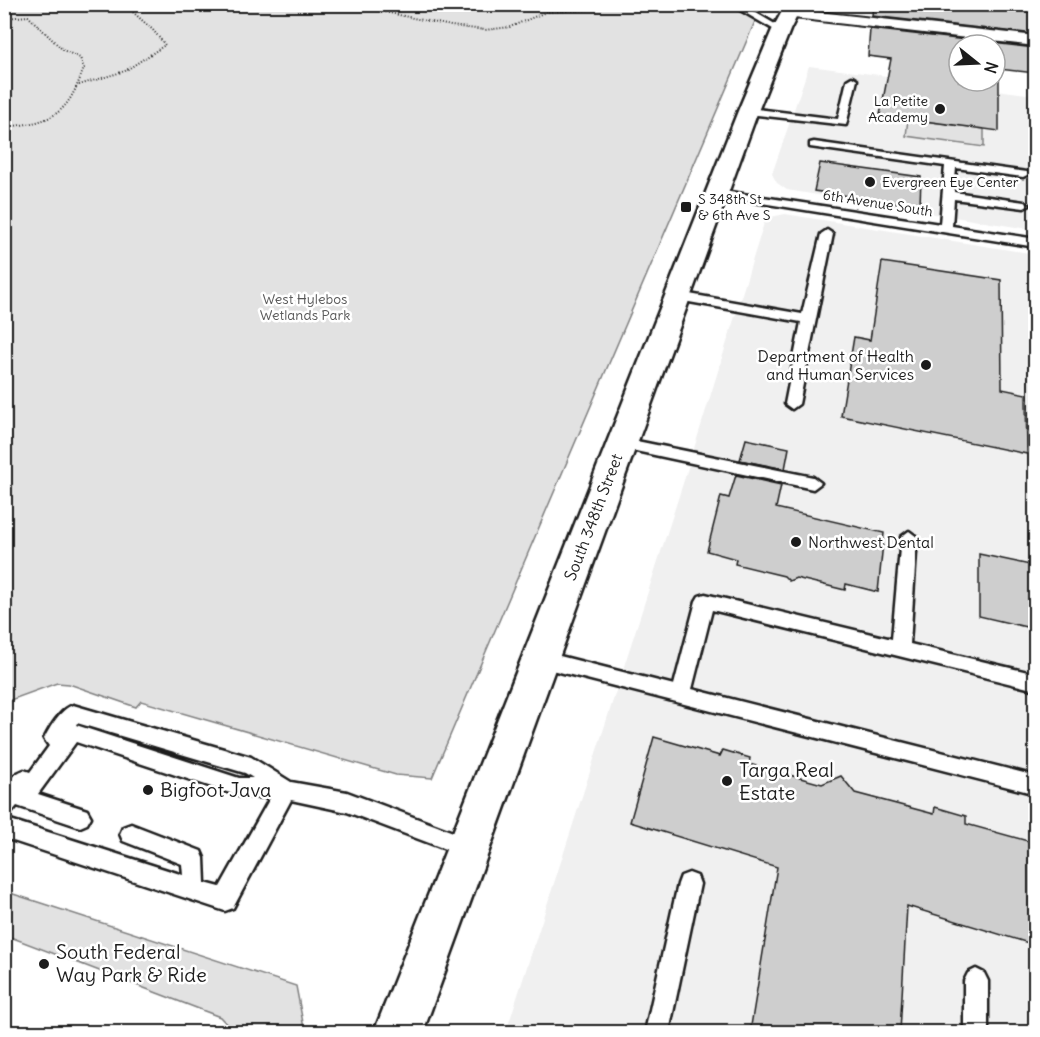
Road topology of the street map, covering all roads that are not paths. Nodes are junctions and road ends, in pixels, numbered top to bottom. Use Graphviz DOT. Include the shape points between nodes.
graph roads {
  1 [pos="734,4"];
  2 [pos="789,16"];
  3 [pos="1035,42"];
  4 [pos="852,80"];
  5 [pos="748,111"];
  6 [pos="814,145"];
  7 [pos="951,164"];
  8 [pos="1023,174"];
  9 [pos="717,193"];
  10 [pos="948,195"];
  11 [pos="1024,205"];
  12 [pos="946,229"];
  13 [pos="827,234"];
  14 [pos="1035,243"];
  15 [pos="678,296"];
  16 [pos="808,319"];
  17 [pos="792,404"];
  18 [pos="622,443"];
  19 [pos="813,483"];
  20 [pos="909,537"];
  21 [pos="900,649"];
  22 [pos="540,658"];
  23 [pos="1035,682"];
  24 [pos="681,695"];
  25 [pos="1035,785"];
  26 [pos="286,790"];
  27 [pos="4,806"];
  28 [pos="80,817"];
  29 [pos="4,828"];
  30 [pos="131,834"];
  31 [pos="469,848"];
  32 [pos="689,884"];
  33 [pos="194,888"];
  34 [pos="976,981"];
  35 [pos="398,1032"];
  36 [pos="657,1032"];
  37 [pos="976,1032"];
  1 -- 2 [label="lane"];
  2 -- 3 [label="street"];
  2 -- 5 [label="main road, South 348th Street"];
  4 -- 5 [label="lane" via="842,123"];
  5 -- 9 [label="main road, South 348th Street"];
  6 -- 7 [label="lane"];
  7 -- 8 [label="lane"];
  7 -- 10 [label="lane"];
  9 -- 12 [label="lane, 6th Avenue South"];
  9 -- 15 [label="main road, South 348th Street"];
  10 -- 11 [label="lane"];
  10 -- 12 [label="lane"];
  12 -- 14 [label="lane, 6th Avenue South"];
  13 -- 16 [label="lane"];
  15 -- 16 [label="lane"];
  15 -- 18 [label="main road, South 348th Street"];
  16 -- 17 [label="lane"];
  18 -- 19 [label="lane"];
  18 -- 22 [label="main road, South 348th Street"];
  20 -- 21 [label="lane"];
  21 -- 23 [label="lane"];
  21 -- 24 [label="lane" via="705,601"];
  22 -- 24 [label="lane"];
  22 -- 31 [label="main road, South 348th Street"];
  24 -- 25 [label="lane"];
  26 -- 27 [label="lane" via="251,766 73,713"];
  26 -- 28 [label="lane" via="239,787 72,732 22,798"];
  26 -- 31 [label="lane" via="347,802"];
  26 -- 33 [label="lane" via="225,900"];
  29 -- 33 [label="lane"];
  30 -- 33 [label="lane" via="193,858"];
  31 -- 35 [label="main road, South 348th Street"];
  32 -- 36 [label="lane"];
  34 -- 37 [label="lane"];
}
